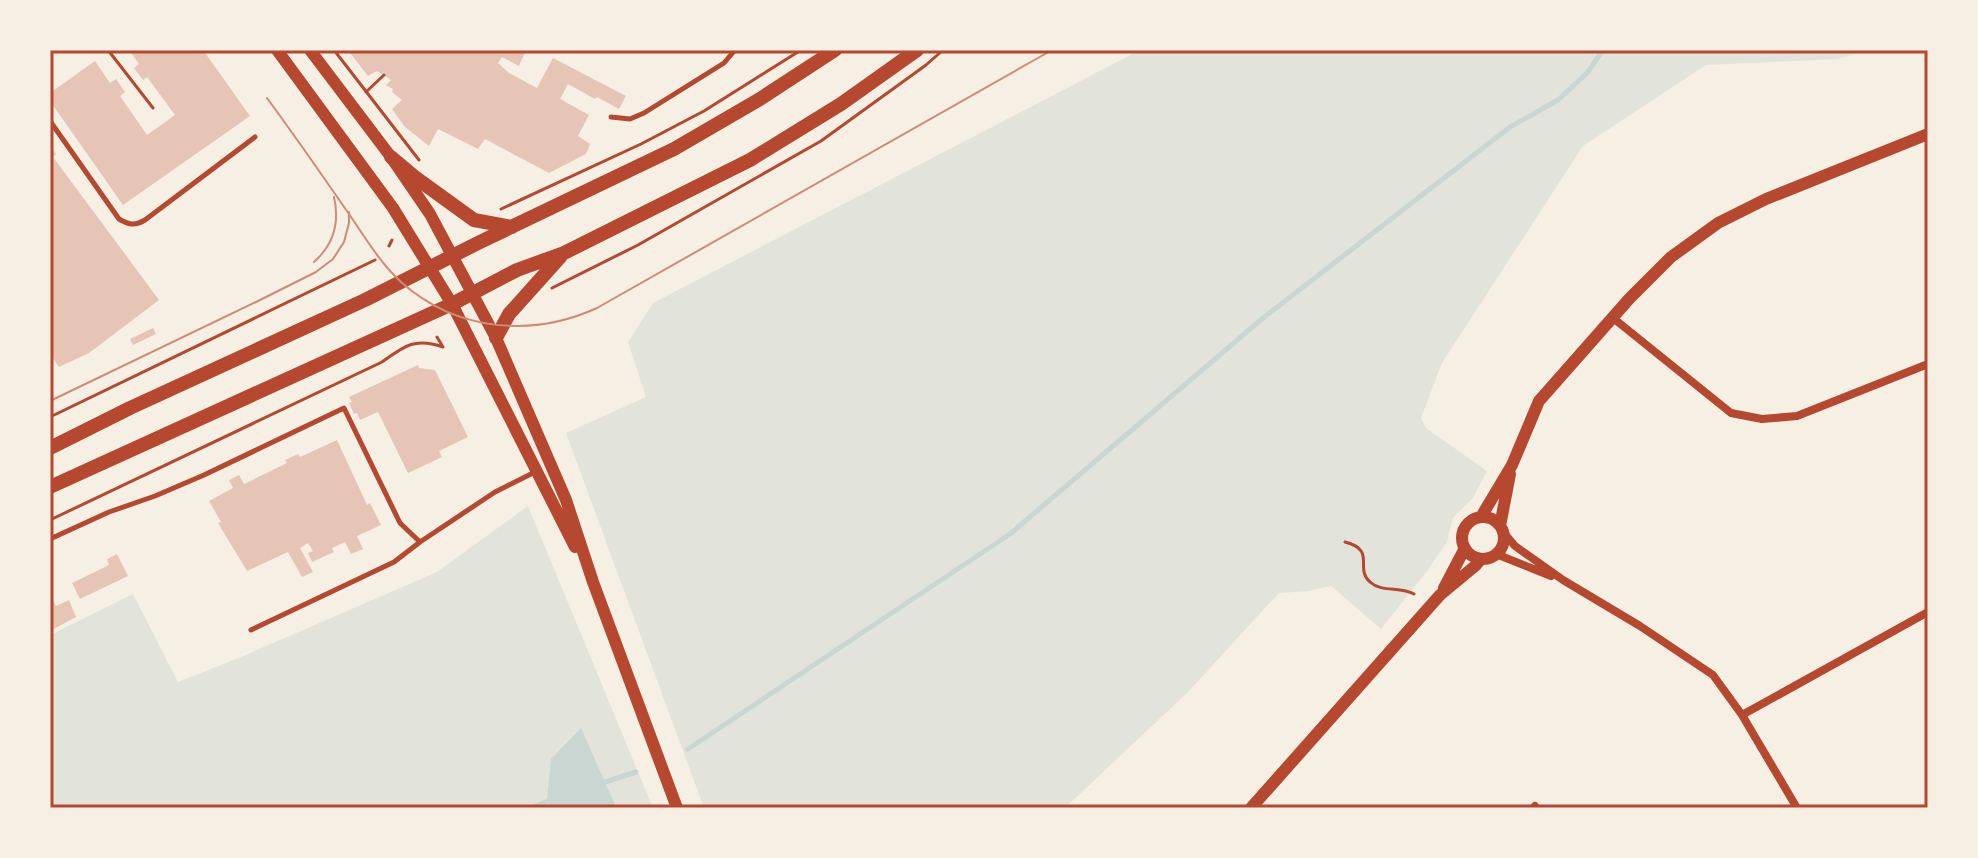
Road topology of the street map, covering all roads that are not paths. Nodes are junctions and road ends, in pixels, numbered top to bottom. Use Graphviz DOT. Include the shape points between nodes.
graph roads {
  1 [pos="277,50"];
  2 [pos="310,50"];
  3 [pos="735,50"];
  4 [pos="835,50"];
  5 [pos="917,50"];
  6 [pos="611,117"];
  7 [pos="50,121"];
  8 [pos="1928,134"];
  9 [pos="255,137"];
  10 [pos="391,157"];
  11 [pos="512,227"];
  12 [pos="564,253"];
  13 [pos="451,256"];
  14 [pos="429,269"];
  15 [pos="472,295"];
  16 [pos="452,304"];
  17 [pos="1613,318"];
  18 [pos="496,338"];
  19 [pos="1928,364"];
  20 [pos="50,448"];
  21 [pos="1512,465"];
  22 [pos="536,471"];
  23 [pos="50,487"];
  24 [pos="1481,517"];
  25 [pos="1502,530"];
  26 [pos="50,539"];
  27 [pos="420,542"];
  28 [pos="1465,548"];
  29 [pos="1496,554"];
  30 [pos="1481,559"];
  31 [pos="1563,580"];
  32 [pos="593,582"];
  33 [pos="1440,595"];
  34 [pos="1928,612"];
  35 [pos="251,630"];
  36 [pos="1742,715"];
  37 [pos="1253,807"];
  38 [pos="677,808"];
  39 [pos="1797,808"];
  1 -- 14 [label="street" via="393,208"];
  2 -- 10 [label="street"];
  3 -- 6 [label="lane" via="724,63 644,113 630,119"];
  4 -- 11 [label="main road" via="674,149"];
  5 -- 12 [label="main road" via="750,160"];
  7 -- 9 [label="lane" via="128,225 145,220"];
  8 -- 17 [label="street" via="1718,223 1671,257"];
  10 -- 11 [label="main road" via="474,220"];
  10 -- 13 [label="street"];
  11 -- 13 [label="main road"];
  12 -- 15 [label="main road" via="517,270"];
  12 -- 18 [label="main road" via="509,314"];
  13 -- 14 [label="main road"];
  13 -- 15 [label="street"];
  14 -- 16 [label="street"];
  14 -- 20 [label="main road"];
  15 -- 16 [label="main road"];
  15 -- 18 [label="street"];
  16 -- 22 [label="street"];
  16 -- 23 [label="main road"];
  17 -- 19 [label="street" via="1731,413 1762,419 1797,416"];
  17 -- 21 [label="street" via="1539,401"];
  18 -- 32 [label="street" via="566,500"];
  21 -- 24 [label="street"];
  21 -- 25 [label="street"];
  22 -- 27 [label="lane"];
  22 -- 32 [label="street"];
  24 -- 25 [label="street" via="1492,519"];
  24 -- 28 [label="street" via="1464,528"];
  25 -- 29 [label="street" via="1503,545"];
  25 -- 31 [label="street" via="1515,546"];
  26 -- 27 [label="lane" via="204,475 344,408 400,523"];
  27 -- 35 [label="lane" via="394,562"];
  28 -- 30 [label="street"];
  28 -- 33 [label="street"];
  29 -- 30 [label="street"];
  29 -- 31 [label="street"];
  30 -- 33 [label="street"];
  31 -- 36 [label="street" via="1713,675"];
  32 -- 38 [label="street"];
  33 -- 37 [label="street"];
  34 -- 36 [label="street"];
  36 -- 39 [label="street"];
}
